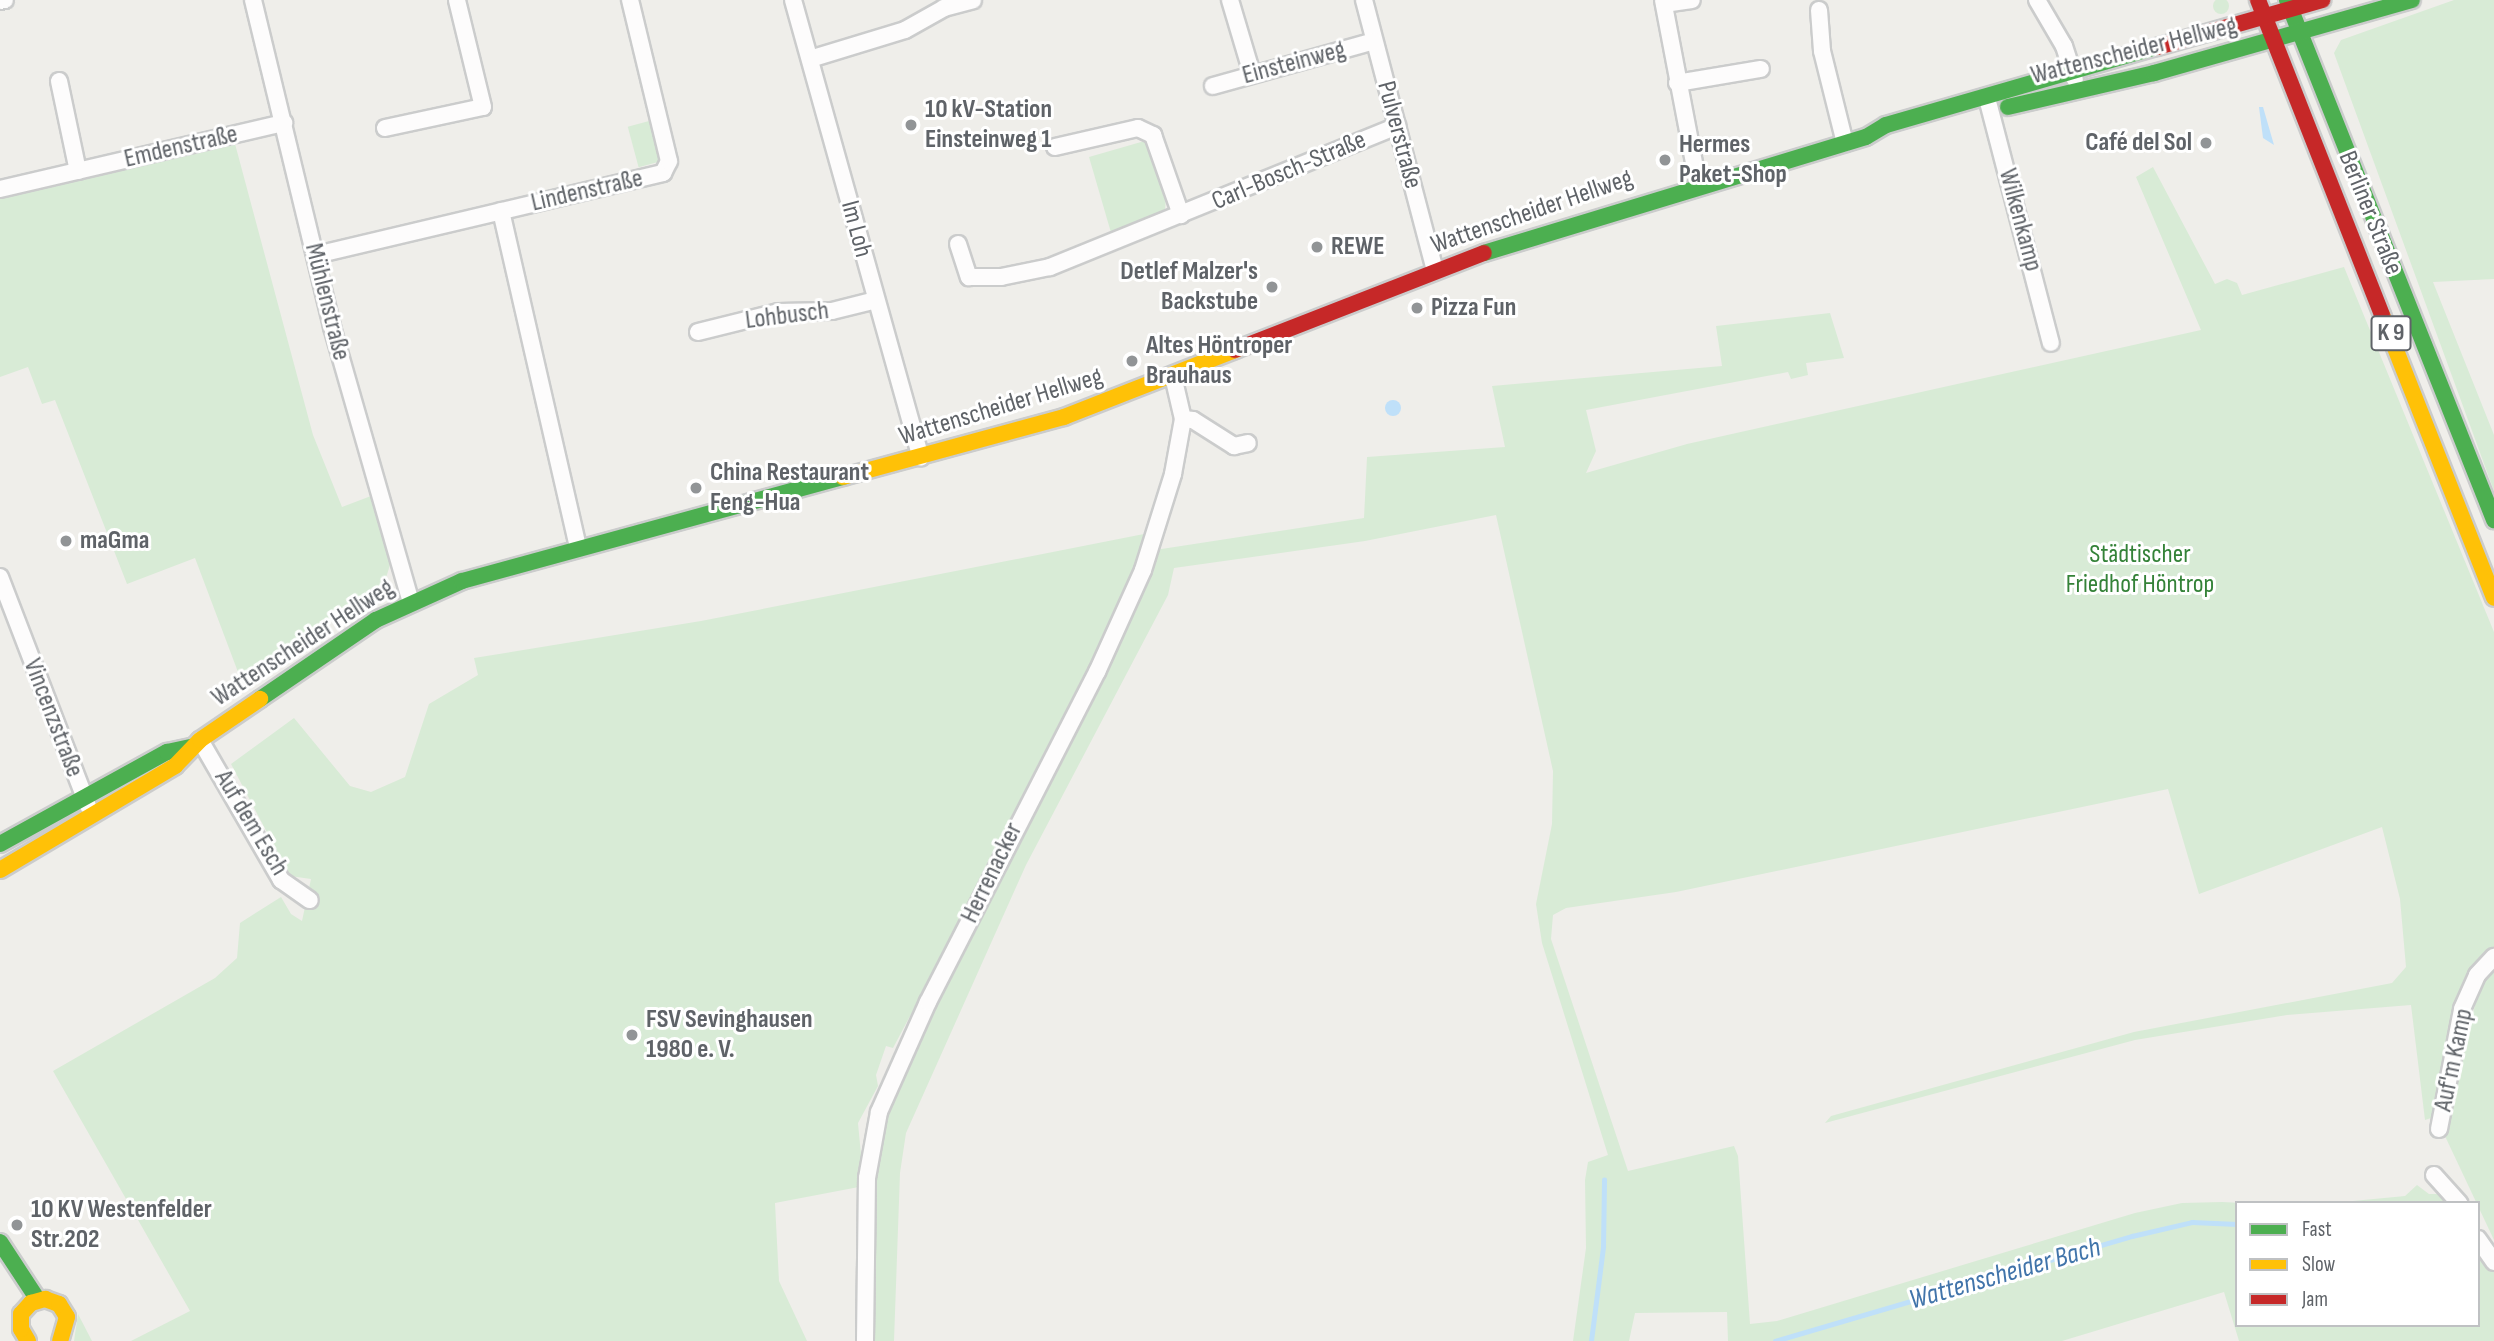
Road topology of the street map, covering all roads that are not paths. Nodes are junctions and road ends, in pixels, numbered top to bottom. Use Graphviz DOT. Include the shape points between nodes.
graph roads {
  1 [pos="5,0"];
  2 [pos="253,0"];
  3 [pos="457,0"];
  4 [pos="630,0"];
  5 [pos="793,0"];
  6 [pos="1230,0"];
  7 [pos="1364,0"];
  8 [pos="1692,0"];
  9 [pos="2037,0"];
  10 [pos="2322,0"];
  11 [pos="2412,0"];
  12 [pos="0,1"];
  13 [pos="964,1"];
  14 [pos="1664,2"];
  15 [pos="2289,4"];
  16 [pos="2261,8"];
  17 [pos="1819,10"];
  18 [pos="2301,34"];
  19 [pos="1374,41"];
  20 [pos="2275,41"];
  21 [pos="810,59"];
  22 [pos="1761,69"];
  23 [pos="2073,72"];
  24 [pos="1252,74"];
  25 [pos="59,81"];
  26 [pos="1677,83"];
  27 [pos="1213,86"];
  28 [pos="2079,91"];
  29 [pos="1989,105"];
  30 [pos="284,123"];
  31 [pos="1396,126"];
  32 [pos="385,128"];
  33 [pos="1845,142"];
  34 [pos="1055,147"];
  35 [pos="78,171"];
  36 [pos="1698,183"];
  37 [pos="0,189"];
  38 [pos="501,211"];
  39 [pos="1181,215"];
  40 [pos="958,244"];
  41 [pos="316,255"];
  42 [pos="1435,271"];
  43 [pos="876,300"];
  44 [pos="698,332"];
  45 [pos="2051,343"];
  46 [pos="1173,376"];
  47 [pos="1182,419"];
  48 [pos="1248,443"];
  49 [pos="921,457"];
  50 [pos="2494,520"];
  51 [pos="578,548"];
  52 [pos="0,577"];
  53 [pos="2494,598"];
  54 [pos="411,602"];
  55 [pos="195,743"];
  56 [pos="84,800"];
  57 [pos="95,817"];
  58 [pos="0,844"];
  59 [pos="0,870"];
  60 [pos="310,900"];
  61 [pos="2494,957"];
  62 [pos="2439,1129"];
  63 [pos="2434,1175"];
  64 [pos="2457,1201"];
  65 [pos="0,1242"];
  66 [pos="2480,1242"];
  67 [pos="0,1262"];
  68 [pos="2494,1262"];
  69 [pos="31,1303"];
  70 [pos="24,1340"];
  71 [pos="60,1341"];
  72 [pos="865,1341"];
  1 -- 12 [label="street"];
  2 -- 30 [label="street, Mühlenstraße"];
  3 -- 32 [label="street" via="483,107"];
  4 -- 38 [label="street, Lindenstraße" via="668,167 663,173"];
  5 -- 21 [label="street, Im Loh"];
  6 -- 24 [label="street"];
  7 -- 19 [label="street, Pulverstraße"];
  8 -- 14 [label="street"];
  9 -- 23 [label="street" via="2064,46"];
  10 -- 15 [label="main road, Wattenscheider Hellweg"];
  11 -- 18 [label="main road, Wattenscheider Hellweg"];
  13 -- 21 [label="street" via="905,30"];
  14 -- 26 [label="street"];
  15 -- 16 [label="main road, Wattenscheider Hellweg"];
  15 -- 18 [label="main road, Berliner Straße"];
  16 -- 20 [label="main road, Berliner Straße"];
  16 -- 23 [label="main road, Wattenscheider Hellweg"];
  17 -- 33 [label="street" via="1822,51"];
  18 -- 20 [label="main road, Wattenscheider Hellweg"];
  18 -- 50 [label="main road, Berliner Straße / K 9"];
  19 -- 24 [label="street, Einsteinweg"];
  19 -- 31 [label="street, Pulverstraße"];
  20 -- 28 [label="main road, Wattenscheider Hellweg"];
  20 -- 53 [label="main road, Berliner Straße / K 9"];
  21 -- 43 [label="street, Im Loh"];
  22 -- 26 [label="street"];
  23 -- 28 [label="street"];
  23 -- 29 [label="main road, Wattenscheider Hellweg"];
  24 -- 27 [label="street, Einsteinweg"];
  25 -- 35 [label="street"];
  26 -- 36 [label="street"];
  28 -- 29 [label="main road, Wattenscheider Hellweg"];
  29 -- 33 [label="main road, Wattenscheider Hellweg" via="1891,137"];
  29 -- 45 [label="street, Wilkenkamp"];
  30 -- 35 [label="street, Emdenstraße"];
  30 -- 41 [label="street, Mühlenstraße"];
  31 -- 39 [label="street, Carl-Bosch-Straße"];
  31 -- 42 [label="street, Pulverstraße"];
  33 -- 36 [label="main road, Wattenscheider Hellweg"];
  34 -- 39 [label="street, Carl-Bosch-Straße" via="1138,128 1153,135"];
  35 -- 37 [label="street, Emdenstraße"];
  36 -- 42 [label="main road, Wattenscheider Hellweg"];
  38 -- 41 [label="street, Lindenstraße"];
  38 -- 51 [label="street, Lindenstraße"];
  39 -- 40 [label="street, Carl-Bosch-Straße" via="1050,267 1001,277 968,277"];
  41 -- 54 [label="street, Mühlenstraße"];
  42 -- 46 [label="main road, Wattenscheider Hellweg"];
  43 -- 44 [label="street, Lohbusch" via="832,311 778,312"];
  43 -- 49 [label="street, Im Loh"];
  46 -- 47 [label="street, Herrenacker"];
  46 -- 49 [label="main road, Wattenscheider Hellweg" via="1064,417"];
  47 -- 48 [label="street" via="1193,420 1234,446"];
  47 -- 72 [label="street, Herrenacker" via="1173,474 1141,576 1097,672 934,989 879,1112 867,1178"];
  49 -- 51 [label="main road, Wattenscheider Hellweg"];
  51 -- 54 [label="main road, Wattenscheider Hellweg" via="462,581"];
  52 -- 56 [label="street, Vincenzstraße"];
  54 -- 55 [label="main road, Wattenscheider Hellweg" via="343,641"];
  55 -- 56 [label="main road, Wattenscheider Hellweg" via="167,752"];
  55 -- 57 [label="main road, Wattenscheider Hellweg" via="175,766"];
  55 -- 60 [label="street, Auf dem Esch" via="281,880"];
  56 -- 57 [label="street, Vincenzstraße"];
  56 -- 58 [label="main road, Wattenscheider Hellweg"];
  57 -- 59 [label="main road, Wattenscheider Hellweg"];
  61 -- 62 [label="street, Auf'm Kamp" via="2477,975 2462,1009"];
  63 -- 64 [label="street"];
  65 -- 69 [label="main road"];
  66 -- 68 [label="street"];
  67 -- 69 [label="main road"];
  69 -- 70 [label="main road" via="20,1322"];
  69 -- 71 [label="main road" via="53,1300 65,1310 68,1324"];
}
